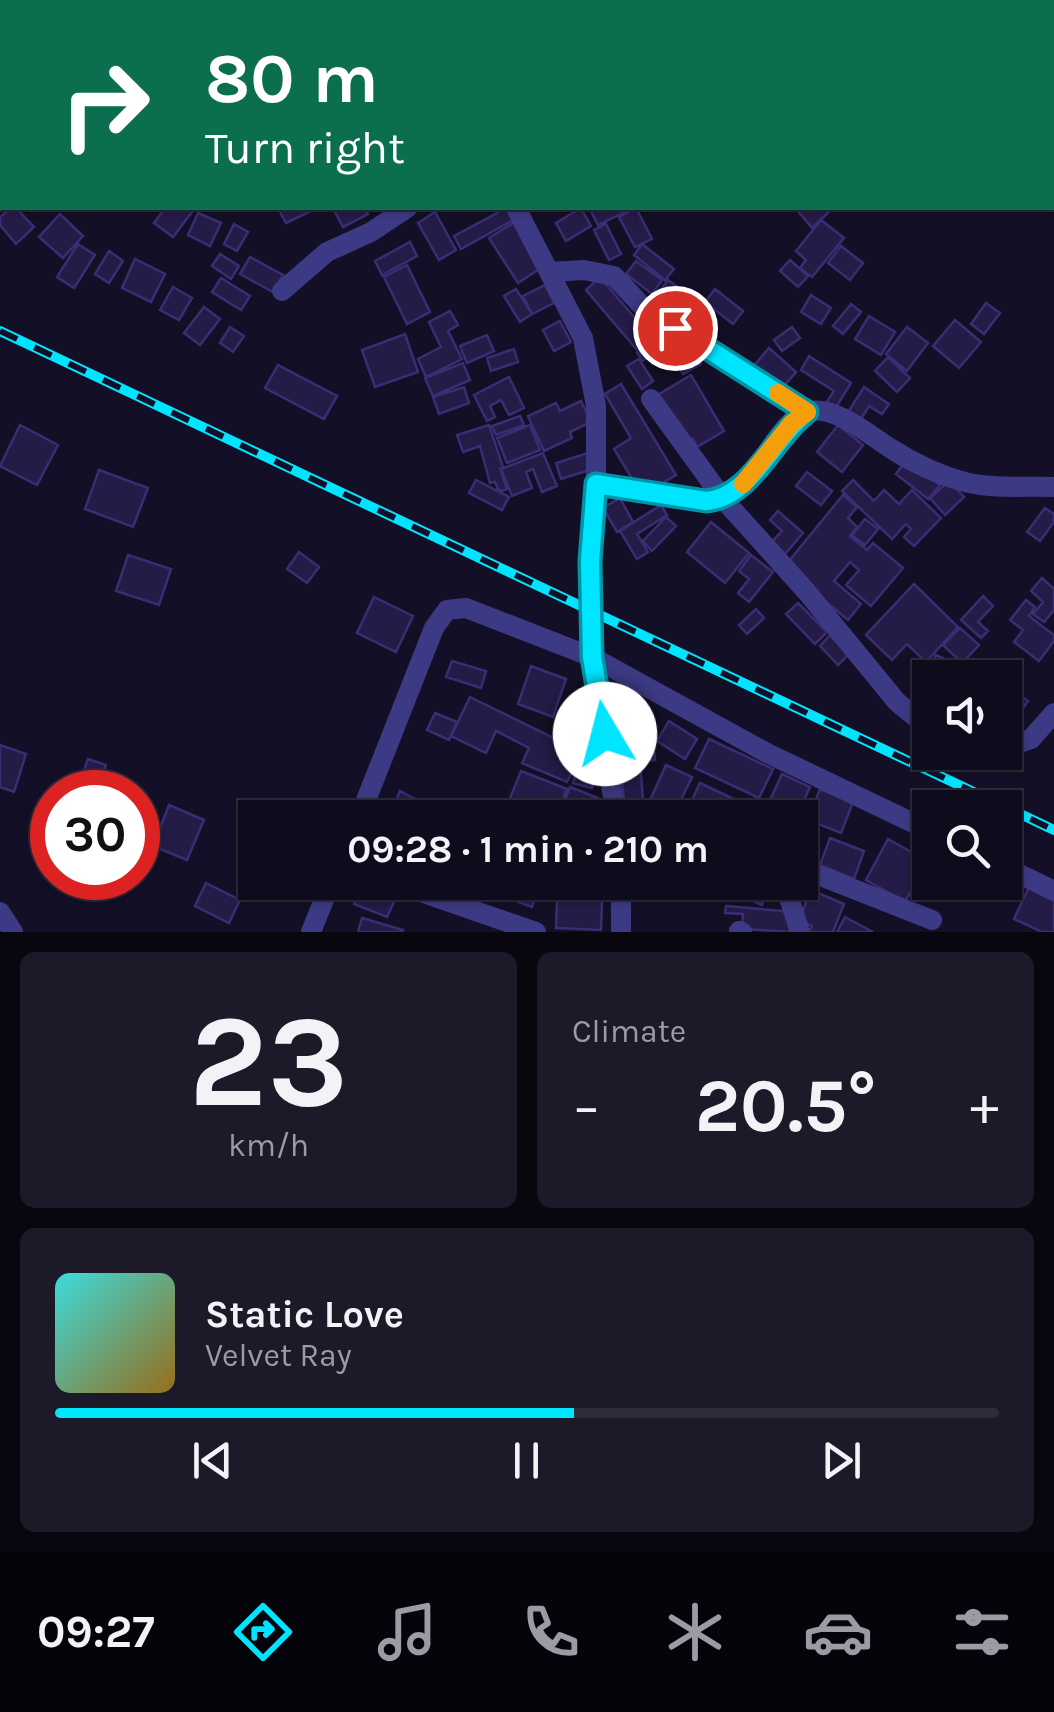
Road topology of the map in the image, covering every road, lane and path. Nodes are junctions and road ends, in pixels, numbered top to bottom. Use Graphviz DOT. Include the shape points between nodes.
graph roads {
  1 [pos="404,210"];
  2 [pos="517,210"];
  3 [pos="549,272"];
  4 [pos="282,291"];
  5 [pos="651,399"];
  6 [pos="807,412"];
  7 [pos="596,484"];
  8 [pos="1054,488"];
  9 [pos="724,500"];
  10 [pos="592,657"];
  11 [pos="1054,713"];
  12 [pos="912,714"];
  13 [pos="1022,743"];
  14 [pos="366,800"];
  15 [pos="613,800"];
  16 [pos="912,822"];
  17 [pos="818,876"];
  18 [pos="1022,876"];
  19 [pos="1054,891"];
  20 [pos="324,900"];
  21 [pos="444,900"];
  22 [pos="621,900"];
  23 [pos="790,900"];
  24 [pos="0,912"];
  25 [pos="932,920"];
  26 [pos="13,932"];
  27 [pos="311,932"];
  28 [pos="536,932"];
  29 [pos="621,932"];
  30 [pos="800,932"];
  1 -- 4 [label="street" via="327,252"];
  2 -- 3 [label="street"];
  3 -- 6 [label="street" via="614,276 642,306"];
  3 -- 7 [label="street" via="583,338 596,406"];
  5 -- 9 [label="street"];
  6 -- 8 [label="street" via="822,411 865,429 891,449 968,483"];
  6 -- 9 [label="street"];
  7 -- 9 [label="street"];
  7 -- 10 [label="street"];
  9 -- 12 [label="street"];
  10 -- 14 [label="street" via="466,608 447,610"];
  10 -- 15 [label="street"];
  10 -- 16 [label="street" via="766,753"];
  11 -- 13 [label="street"];
  17 -- 25 [label="street"];
  18 -- 19 [label="street"];
  20 -- 27 [label="street"];
  21 -- 28 [label="street"];
  22 -- 29 [label="street"];
  23 -- 30 [label="street"];
  24 -- 26 [label="street"];
}
